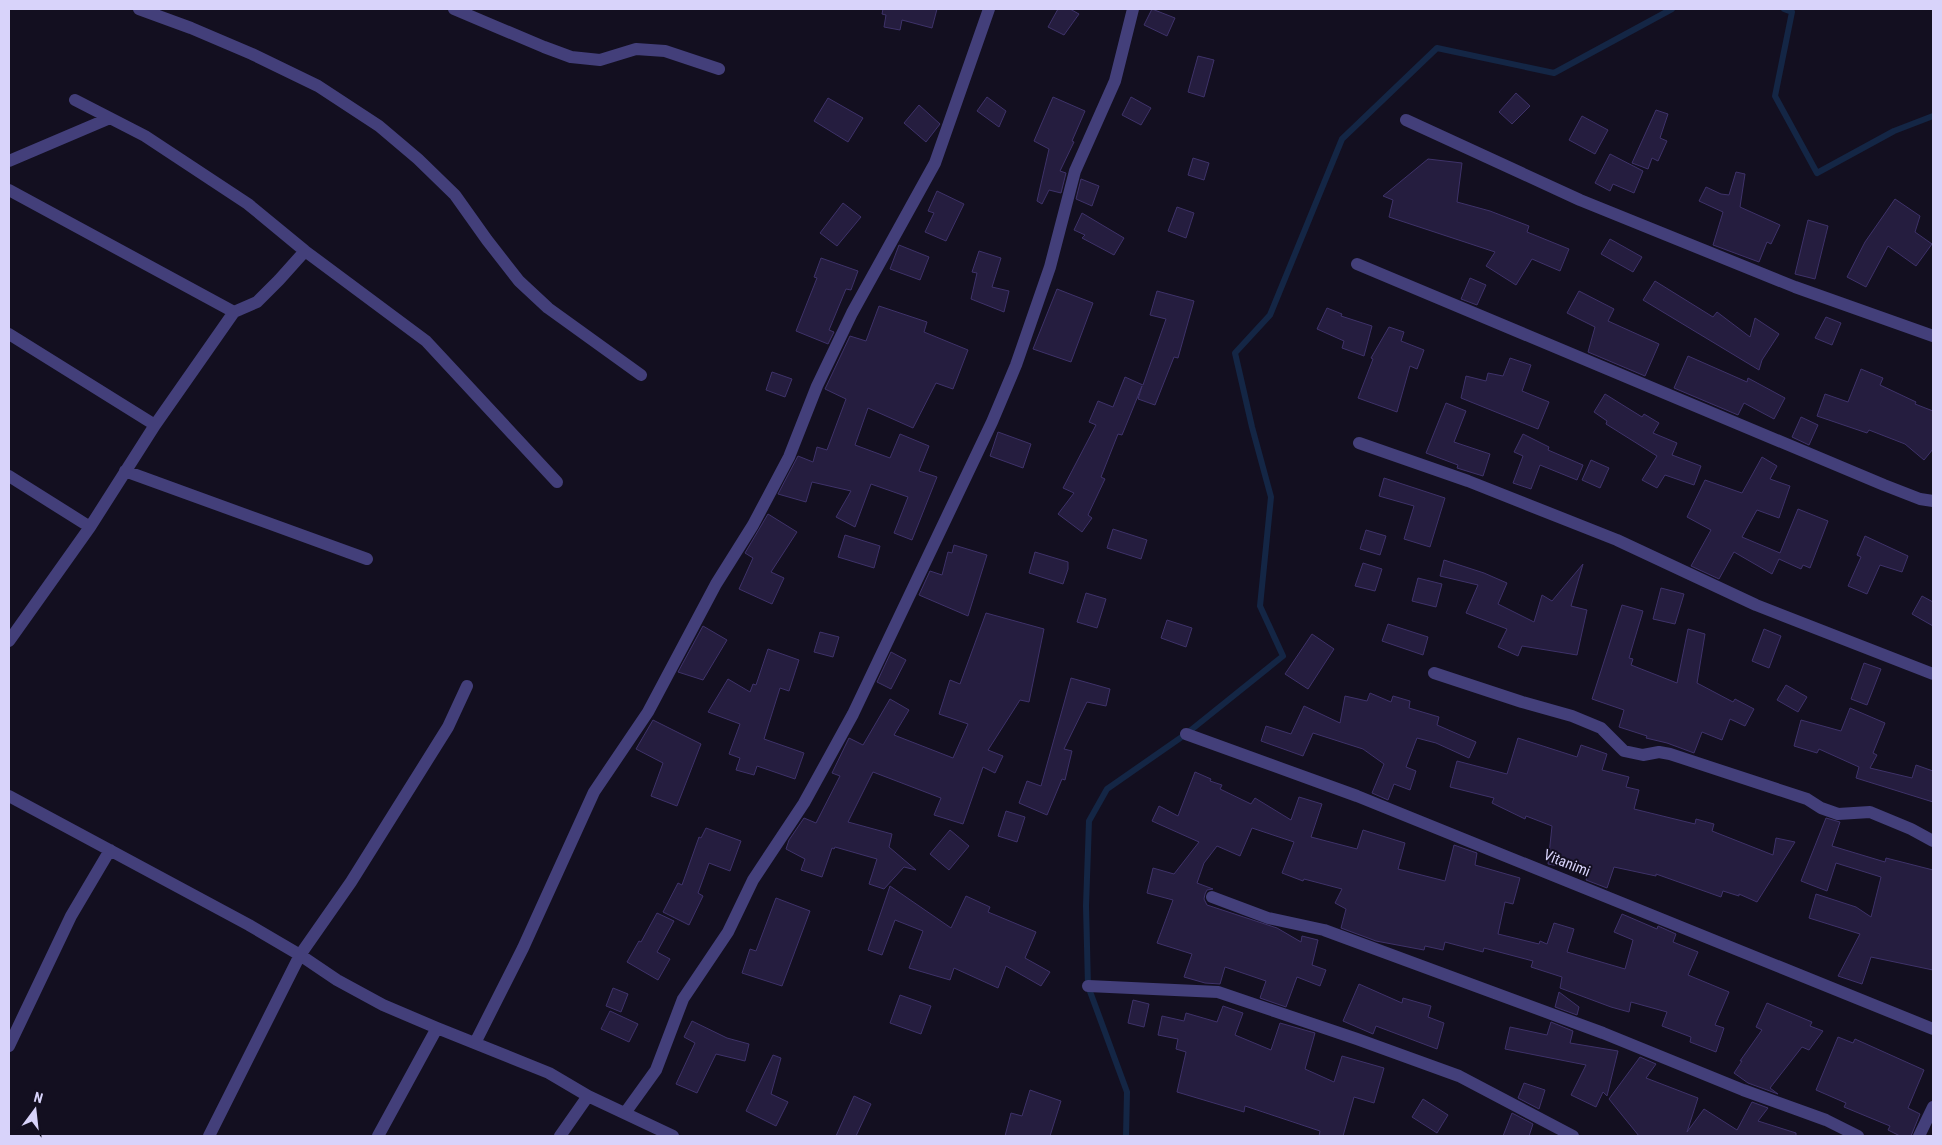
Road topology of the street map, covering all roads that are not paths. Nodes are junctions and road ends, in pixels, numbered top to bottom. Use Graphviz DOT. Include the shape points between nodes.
graph roads {
  1 [pos="139,9"];
  2 [pos="454,9"];
  3 [pos="989,9"];
  4 [pos="1133,9"];
  5 [pos="719,69"];
  6 [pos="75,100"];
  7 [pos="110,118"];
  8 [pos="1406,120"];
  9 [pos="9,162"];
  10 [pos="9,190"];
  11 [pos="304,251"];
  12 [pos="1357,264"];
  13 [pos="234,312"];
  14 [pos="9,334"];
  15 [pos="1933,336"];
  16 [pos="642,375"];
  17 [pos="154,425"];
  18 [pos="1359,443"];
  19 [pos="125,472"];
  20 [pos="9,476"];
  21 [pos="557,482"];
  22 [pos="1933,501"];
  23 [pos="90,527"];
  24 [pos="367,559"];
  25 [pos="9,641"];
  26 [pos="1434,673"];
  27 [pos="1933,674"];
  28 [pos="468,686"];
  29 [pos="1186,734"];
  30 [pos="9,796"];
  31 [pos="1933,841"];
  32 [pos="110,850"];
  33 [pos="1212,897"];
  34 [pos="300,955"];
  35 [pos="1088,986"];
  36 [pos="437,1028"];
  37 [pos="1933,1029"];
  38 [pos="475,1043"];
  39 [pos="9,1046"];
  40 [pos="588,1096"];
  41 [pos="1933,1107"];
  42 [pos="626,1113"];
  43 [pos="210,1136"];
  44 [pos="378,1136"];
  45 [pos="560,1136"];
  46 [pos="673,1136"];
  47 [pos="1573,1136"];
  48 [pos="1858,1136"];
  49 [pos="1918,1136"];
  1 -- 16 [label="street" via="252,54 318,86 379,126 455,195 486,240 526,288 548,308"];
  2 -- 5 [label="street" via="572,56 600,60 636,49 665,51"];
  3 -- 38 [label="street" via="934,163 852,313 817,386 789,457 648,712 594,792 524,948"];
  4 -- 42 [label="street" via="1116,81 1075,171 1050,267 1016,365 992,422 853,714 804,803 753,880 728,932 683,999 656,1070"];
  6 -- 7 [label="street"];
  7 -- 9 [label="street"];
  7 -- 11 [label="street" via="145,136 248,204"];
  8 -- 15 [label="street" via="1580,200 1795,287"];
  10 -- 13 [label="street"];
  11 -- 13 [label="street" via="257,302"];
  11 -- 21 [label="street" via="426,341"];
  12 -- 22 [label="street" via="1875,481"];
  13 -- 17 [label="street"];
  14 -- 17 [label="street"];
  17 -- 19 [label="street"];
  18 -- 27 [label="street" via="1468,481 1618,540 1756,605"];
  19 -- 23 [label="street"];
  19 -- 24 [label="street"];
  20 -- 23 [label="street"];
  23 -- 25 [label="street"];
  26 -- 31 [label="street" via="1572,716 1601,728 1624,751 1643,755 1670,754 1807,799 1838,814 1870,812"];
  28 -- 34 [label="street" via="448,727 351,882"];
  29 -- 37 [label="street, Vitanimi" via="1358,796"];
  30 -- 32 [label="street"];
  32 -- 34 [label="street"];
  32 -- 39 [label="street" via="71,916"];
  33 -- 48 [label="street" via="1268,918 1324,930 1594,1029 1826,1120"];
  34 -- 36 [label="street" via="336,980"];
  34 -- 43 [label="street"];
  35 -- 47 [label="street" via="1218,992 1459,1076"];
  36 -- 38 [label="street"];
  36 -- 44 [label="street"];
  38 -- 40 [label="street" via="549,1073"];
  40 -- 42 [label="street"];
  40 -- 45 [label="street"];
  41 -- 49 [label="street"];
  42 -- 46 [label="street"];
}
